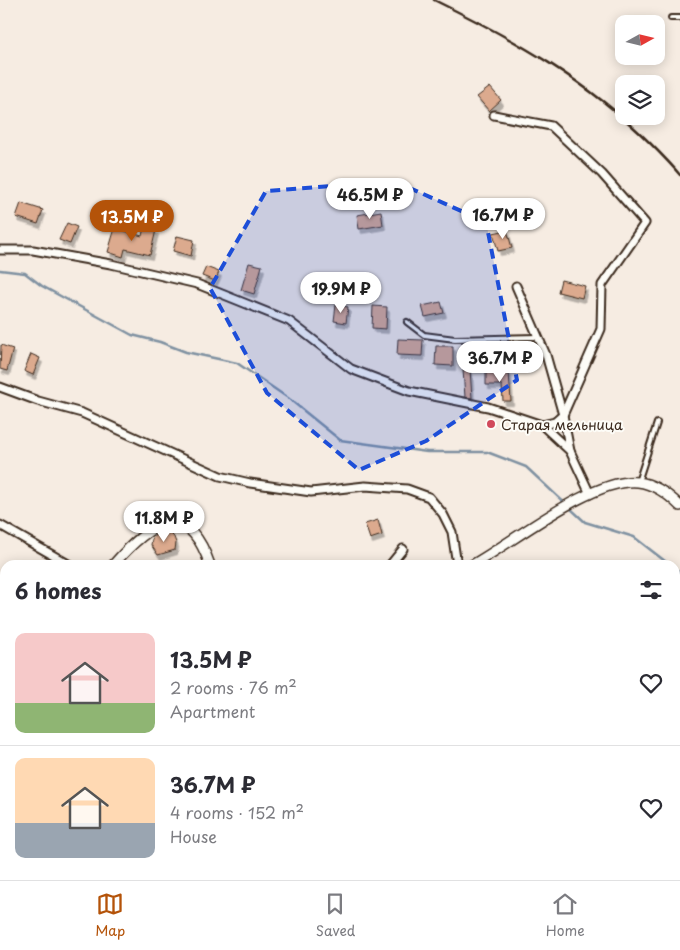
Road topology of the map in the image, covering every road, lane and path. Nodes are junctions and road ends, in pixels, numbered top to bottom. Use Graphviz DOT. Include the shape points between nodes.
graph roads {
  1 [pos="671,18"];
  2 [pos="680,18"];
  3 [pos="494,115"];
  4 [pos="0,250"];
  5 [pos="516,286"];
  6 [pos="407,322"];
  7 [pos="538,337"];
  8 [pos="0,386"];
  9 [pos="563,415"];
  10 [pos="657,423"];
  11 [pos="542,425"];
  12 [pos="570,451"];
  13 [pos="638,482"];
  14 [pos="590,494"];
  15 [pos="680,506"];
  16 [pos="0,525"];
  17 [pos="403,549"];
  18 [pos="61,560"];
  19 [pos="118,560"];
  20 [pos="208,560"];
  21 [pos="394,560"];
  22 [pos="456,560"];
  23 [pos="480,560"];
  1 -- 2 [label="lane"];
  3 -- 9 [label="street" via="551,126 602,174 645,223 602,286 601,329"];
  4 -- 11 [label="street" via="33,250 197,284 289,321 351,369 409,392 488,407"];
  5 -- 7 [label="street"];
  6 -- 7 [label="lane" via="424,335 455,339"];
  7 -- 9 [label="street"];
  8 -- 22 [label="street" via="82,413 220,476 311,492 365,486 407,489 429,497 452,532"];
  9 -- 11 [label="street" via="555,422"];
  9 -- 12 [label="street"];
  10 -- 13 [label="lane"];
  11 -- 12 [label="street"];
  12 -- 14 [label="street"];
  13 -- 14 [label="street" via="622,483"];
  13 -- 15 [label="street" via="656,488"];
  14 -- 23 [label="street"];
  16 -- 18 [label="street"];
  17 -- 21 [label="street"];
  19 -- 20 [label="street" via="149,532 169,522 188,526 197,536"];
}
